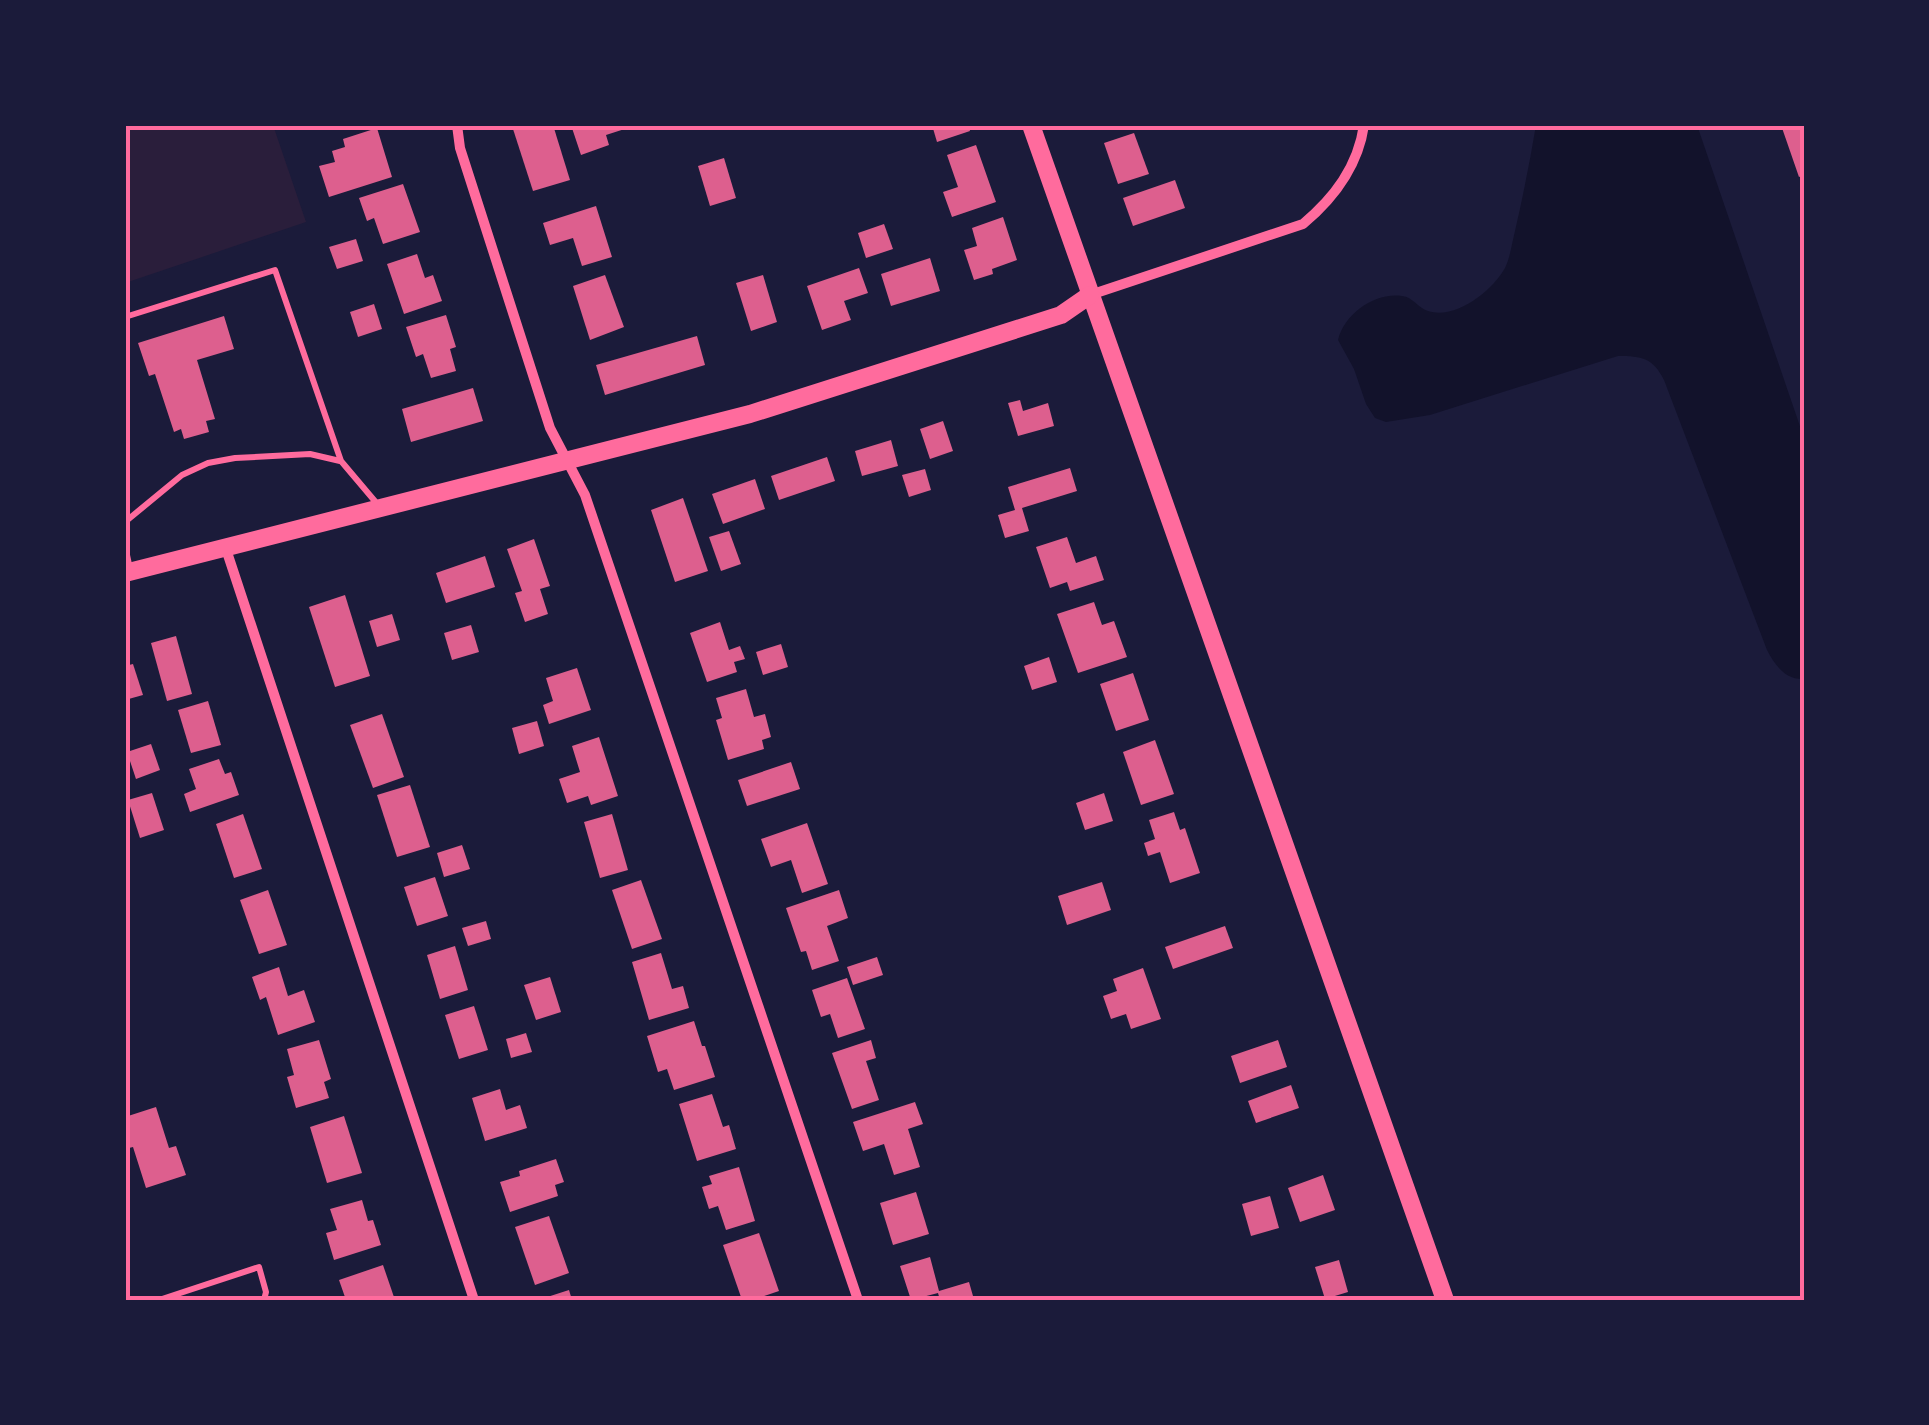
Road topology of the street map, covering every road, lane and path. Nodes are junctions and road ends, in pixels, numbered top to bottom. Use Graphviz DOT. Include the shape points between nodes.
graph roads {
  1 [pos="457,125"];
  2 [pos="1031,125"];
  3 [pos="1364,125"];
  4 [pos="1090,295"];
  5 [pos="125,317"];
  6 [pos="341,461"];
  7 [pos="568,461"];
  8 [pos="380,508"];
  9 [pos="125,522"];
  10 [pos="225,545"];
  11 [pos="125,546"];
  12 [pos="128,572"];
  13 [pos="159,1300"];
  14 [pos="264,1300"];
  15 [pos="474,1300"];
  16 [pos="858,1300"];
  17 [pos="1445,1300"];
  1 -- 7 [label="street" via="550,428"];
  2 -- 4 [label="street"];
  3 -- 4 [label="street" via="1350,171 1303,224"];
  4 -- 7 [label="street" via="1061,315 805,397"];
  4 -- 17 [label="street"];
  5 -- 6 [label="lane" via="275,270"];
  6 -- 8 [label="lane"];
  6 -- 9 [label="lane" via="310,454 208,463 182,475"];
  7 -- 8 [label="street"];
  7 -- 16 [label="street" via="586,496"];
  8 -- 10 [label="street"];
  10 -- 12 [label="street"];
  10 -- 15 [label="street"];
  11 -- 12 [label="lane"];
  13 -- 14 [label="lane" via="259,1268"];
}
